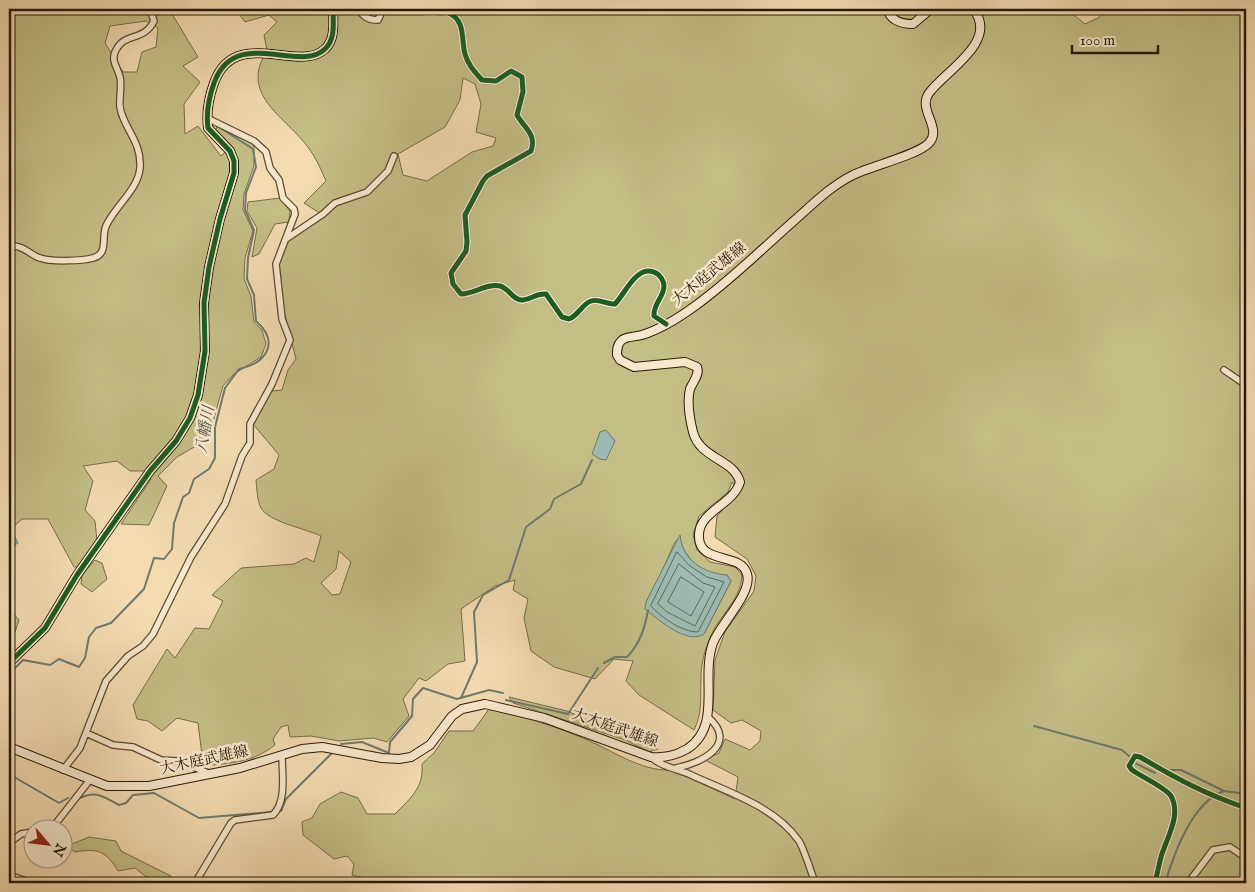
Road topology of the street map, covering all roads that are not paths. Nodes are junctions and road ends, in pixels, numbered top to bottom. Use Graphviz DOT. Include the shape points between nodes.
graph roads {
  1 [pos="150,9"];
  2 [pos="333,9"];
  3 [pos="358,9"];
  4 [pos="383,9"];
  5 [pos="416,9"];
  6 [pos="887,9"];
  7 [pos="931,9"];
  8 [pos="973,9"];
  9 [pos="207,118"];
  10 [pos="394,156"];
  11 [pos="285,239"];
  12 [pos="9,251"];
  13 [pos="666,324"];
  14 [pos="1224,370"];
  15 [pos="1246,385"];
  16 [pos="9,663"];
  17 [pos="708,717"];
  18 [pos="86,733"];
  19 [pos="9,747"];
  20 [pos="282,755"];
  21 [pos="651,758"];
  22 [pos="674,768"];
  23 [pos="63,770"];
  24 [pos="211,774"];
  25 [pos="89,781"];
  26 [pos="1246,808"];
  27 [pos="58,820"];
  28 [pos="22,834"];
  29 [pos="9,843"];
  30 [pos="1246,858"];
  31 [pos="9,875"];
  32 [pos="32,883"];
  33 [pos="38,883"];
  34 [pos="54,883"];
  35 [pos="65,883"];
  36 [pos="70,883"];
  37 [pos="195,883"];
  38 [pos="815,883"];
  39 [pos="1155,883"];
  40 [pos="1188,883"];
  1 -- 12 [label="street" via="154,21 150,30 120,43 114,53 121,85 122,116 136,141 140,167 136,181 105,228 101,254 91,259 45,260 19,247 14,246"];
  2 -- 9 [label="main road" via="330,44 317,54 252,54 224,64 212,87"];
  3 -- 4 [label="street" via="371,20 378,20"];
  5 -- 13 [label="street" via="425,14 448,13 455,18 462,28 470,67 482,80 496,81 511,71 522,77 523,92 516,115 532,135 530,151 487,176 468,206 464,222 466,251 451,274 456,290 469,294 501,286 518,300 546,294 562,317 569,319 591,301 615,304 631,281 649,271 658,274 663,281 654,316"];
  6 -- 7 [label="main road" via="895,20 913,24"];
  8 -- 13 [label="main road, 大木庭武雄線" via="981,25 978,38 927,95 926,111 934,128 930,142 920,150 851,176 824,194 720,286"];
  9 -- 11 [label="street" via="254,141 266,152 283,198 294,209"];
  9 -- 16 [label="main road" via="208,128 230,151 234,173 209,267 204,304 205,351 198,395 190,418 77,574 45,628"];
  10 -- 11 [label="street" via="388,171 367,192 335,204"];
  11 -- 18 [label="street" via="276,264 282,319 290,340 272,384 250,424 250,443 233,479 231,492 191,557 153,634 106,681"];
  13 -- 17 [label="main road, 大木庭武雄線" via="626,338 617,348 617,355 634,367 685,362 696,367 697,376 690,392 697,443 706,453 734,470 740,482 732,496 705,520 699,535 706,552 744,567 748,582 710,650 706,673"];
  14 -- 15 [label="street"];
  17 -- 21 [label="main road, 大木庭武雄線" via="699,737 690,747 670,756"];
  17 -- 22 [label="street" via="718,725 721,737 716,748 692,765"];
  18 -- 23 [label="street" via="80,748"];
  18 -- 24 [label="street" via="113,745 133,748 161,760 178,761"];
  19 -- 23 [label="main road, 大木庭武雄線"];
  20 -- 21 [label="main road, 大木庭武雄線" via="322,747 382,758 411,757 430,745 452,716 462,709 485,704 544,718"];
  20 -- 24 [label="main road, 大木庭武雄線"];
  20 -- 37 [label="street" via="282,797 276,813 231,823"];
  21 -- 22 [label="street"];
  22 -- 38 [label="street" via="760,807 777,819 800,842"];
  23 -- 25 [label="main road, 大木庭武雄線"];
  24 -- 25 [label="main road, 大木庭武雄線" via="125,788"];
  25 -- 27 [label="street"];
  26 -- 39 [label="street" via="1209,795 1135,756 1129,766 1132,770 1171,796 1174,807 1174,821"];
  28 -- 29 [label="street"];
  30 -- 40 [label="street" via="1230,847 1213,850"];
  31 -- 32 [label="street"];
  33 -- 34 [label="street"];
  35 -- 36 [label="street"];
}
